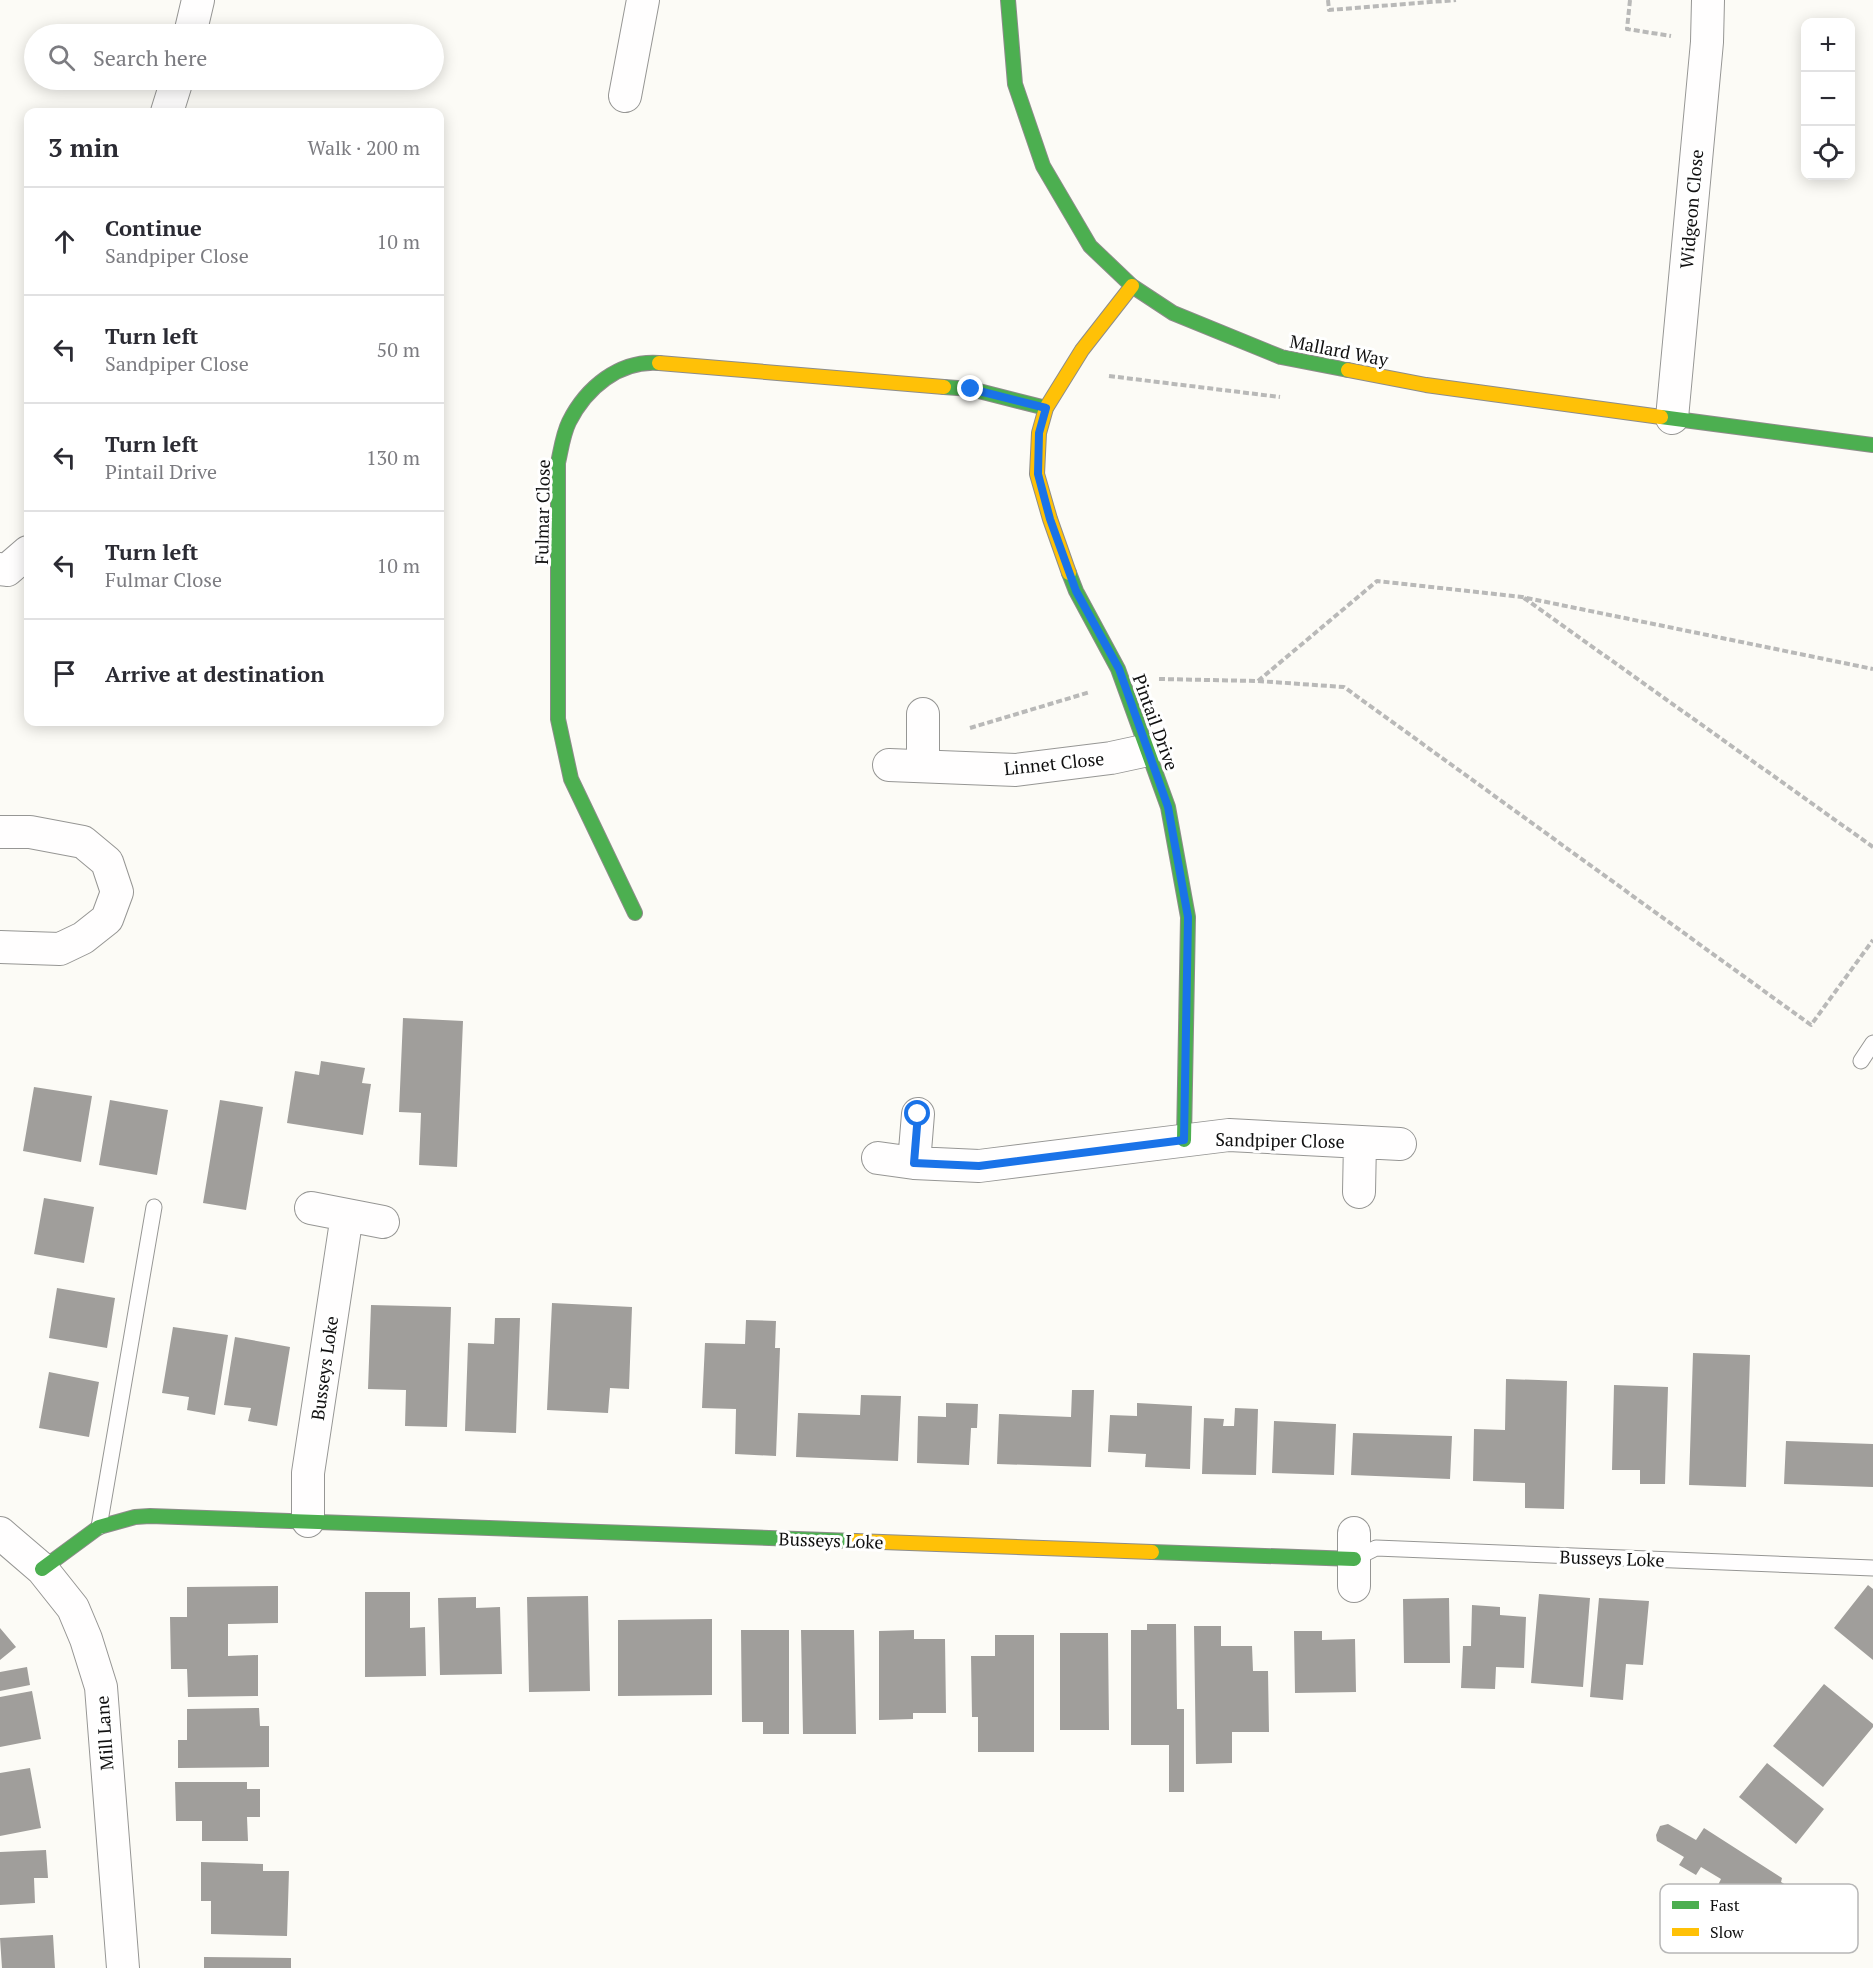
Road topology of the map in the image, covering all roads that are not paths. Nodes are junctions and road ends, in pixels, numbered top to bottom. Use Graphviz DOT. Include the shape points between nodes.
graph roads {
  1 [pos="198,0"];
  2 [pos="643,0"];
  3 [pos="1008,0"];
  4 [pos="1708,0"];
  5 [pos="192,24"];
  6 [pos="174,90"];
  7 [pos="625,96"];
  8 [pos="168,108"];
  9 [pos="1132,286"];
  10 [pos="1046,408"];
  11 [pos="1672,418"];
  12 [pos="1873,446"];
  13 [pos="24,555"];
  14 [pos="0,569"];
  15 [pos="923,714"];
  16 [pos="1148,750"];
  17 [pos="889,765"];
  18 [pos="923,766"];
  19 [pos="0,832"];
  20 [pos="635,913"];
  21 [pos="0,947"];
  22 [pos="1873,1043"];
  23 [pos="1861,1061"];
  24 [pos="918,1114"];
  25 [pos="1184,1140"];
  26 [pos="1360,1142"];
  27 [pos="1400,1144"];
  28 [pos="878,1158"];
  29 [pos="914,1163"];
  30 [pos="1359,1192"];
  31 [pos="154,1207"];
  32 [pos="311,1208"];
  33 [pos="347,1215"];
  34 [pos="383,1222"];
  35 [pos="308,1521"];
  36 [pos="99,1527"];
  37 [pos="0,1533"];
  38 [pos="1354,1559"];
  39 [pos="1873,1568"];
  40 [pos="42,1569"];
  41 [pos="123,1968"];
  1 -- 5 [label="street"];
  2 -- 7 [label="street"];
  3 -- 9 [label="street, Mallard Way" via="1014,84 1042,166 1090,246"];
  4 -- 11 [label="street, Widgeon Close"];
  6 -- 8 [label="street"];
  9 -- 10 [label="street, Pintail Drive" via="1082,350"];
  9 -- 11 [label="street, Mallard Way" via="1173,313 1281,357 1426,385"];
  10 -- 16 [label="street, Pintail Drive" via="1039,433 1038,474 1050,519 1076,591 1119,669"];
  10 -- 20 [label="street, Fulmar Close" via="971,389 645,362 611,373 585,396 568,423 558,463 558,719 571,779"];
  11 -- 12 [label="street, Mallard Way"];
  13 -- 14 [label="street" via="7,570"];
  15 -- 18 [label="street"];
  16 -- 18 [label="street, Linnet Close" via="1016,770"];
  16 -- 25 [label="street, Pintail Drive" via="1168,807 1188,917"];
  17 -- 18 [label="street, Linnet Close"];
  19 -- 21 [label="street" via="30,832 83,842 107,862 117,892 107,919 83,938 60,949"];
  22 -- 23 [label="lane"];
  24 -- 29 [label="street"];
  25 -- 26 [label="street, Sandpiper Close" via="1229,1135"];
  25 -- 29 [label="street, Sandpiper Close" via="979,1166"];
  26 -- 27 [label="street, Sandpiper Close"];
  26 -- 30 [label="street, Sandpiper Close"];
  28 -- 29 [label="street, Sandpiper Close"];
  31 -- 36 [label="lane"];
  32 -- 33 [label="street"];
  33 -- 34 [label="street"];
  33 -- 35 [label="street, Busseys Loke" via="308,1473"];
  35 -- 36 [label="street, Busseys Loke" via="150,1516"];
  35 -- 38 [label="street, Busseys Loke"];
  36 -- 40 [label="street, Busseys Loke"];
  37 -- 40 [label="street, Mill Lane"];
  38 -- 39 [label="lane, Busseys Loke" via="1376,1548"];
  40 -- 41 [label="street, Mill Lane" via="73,1608 100,1687"];
}
